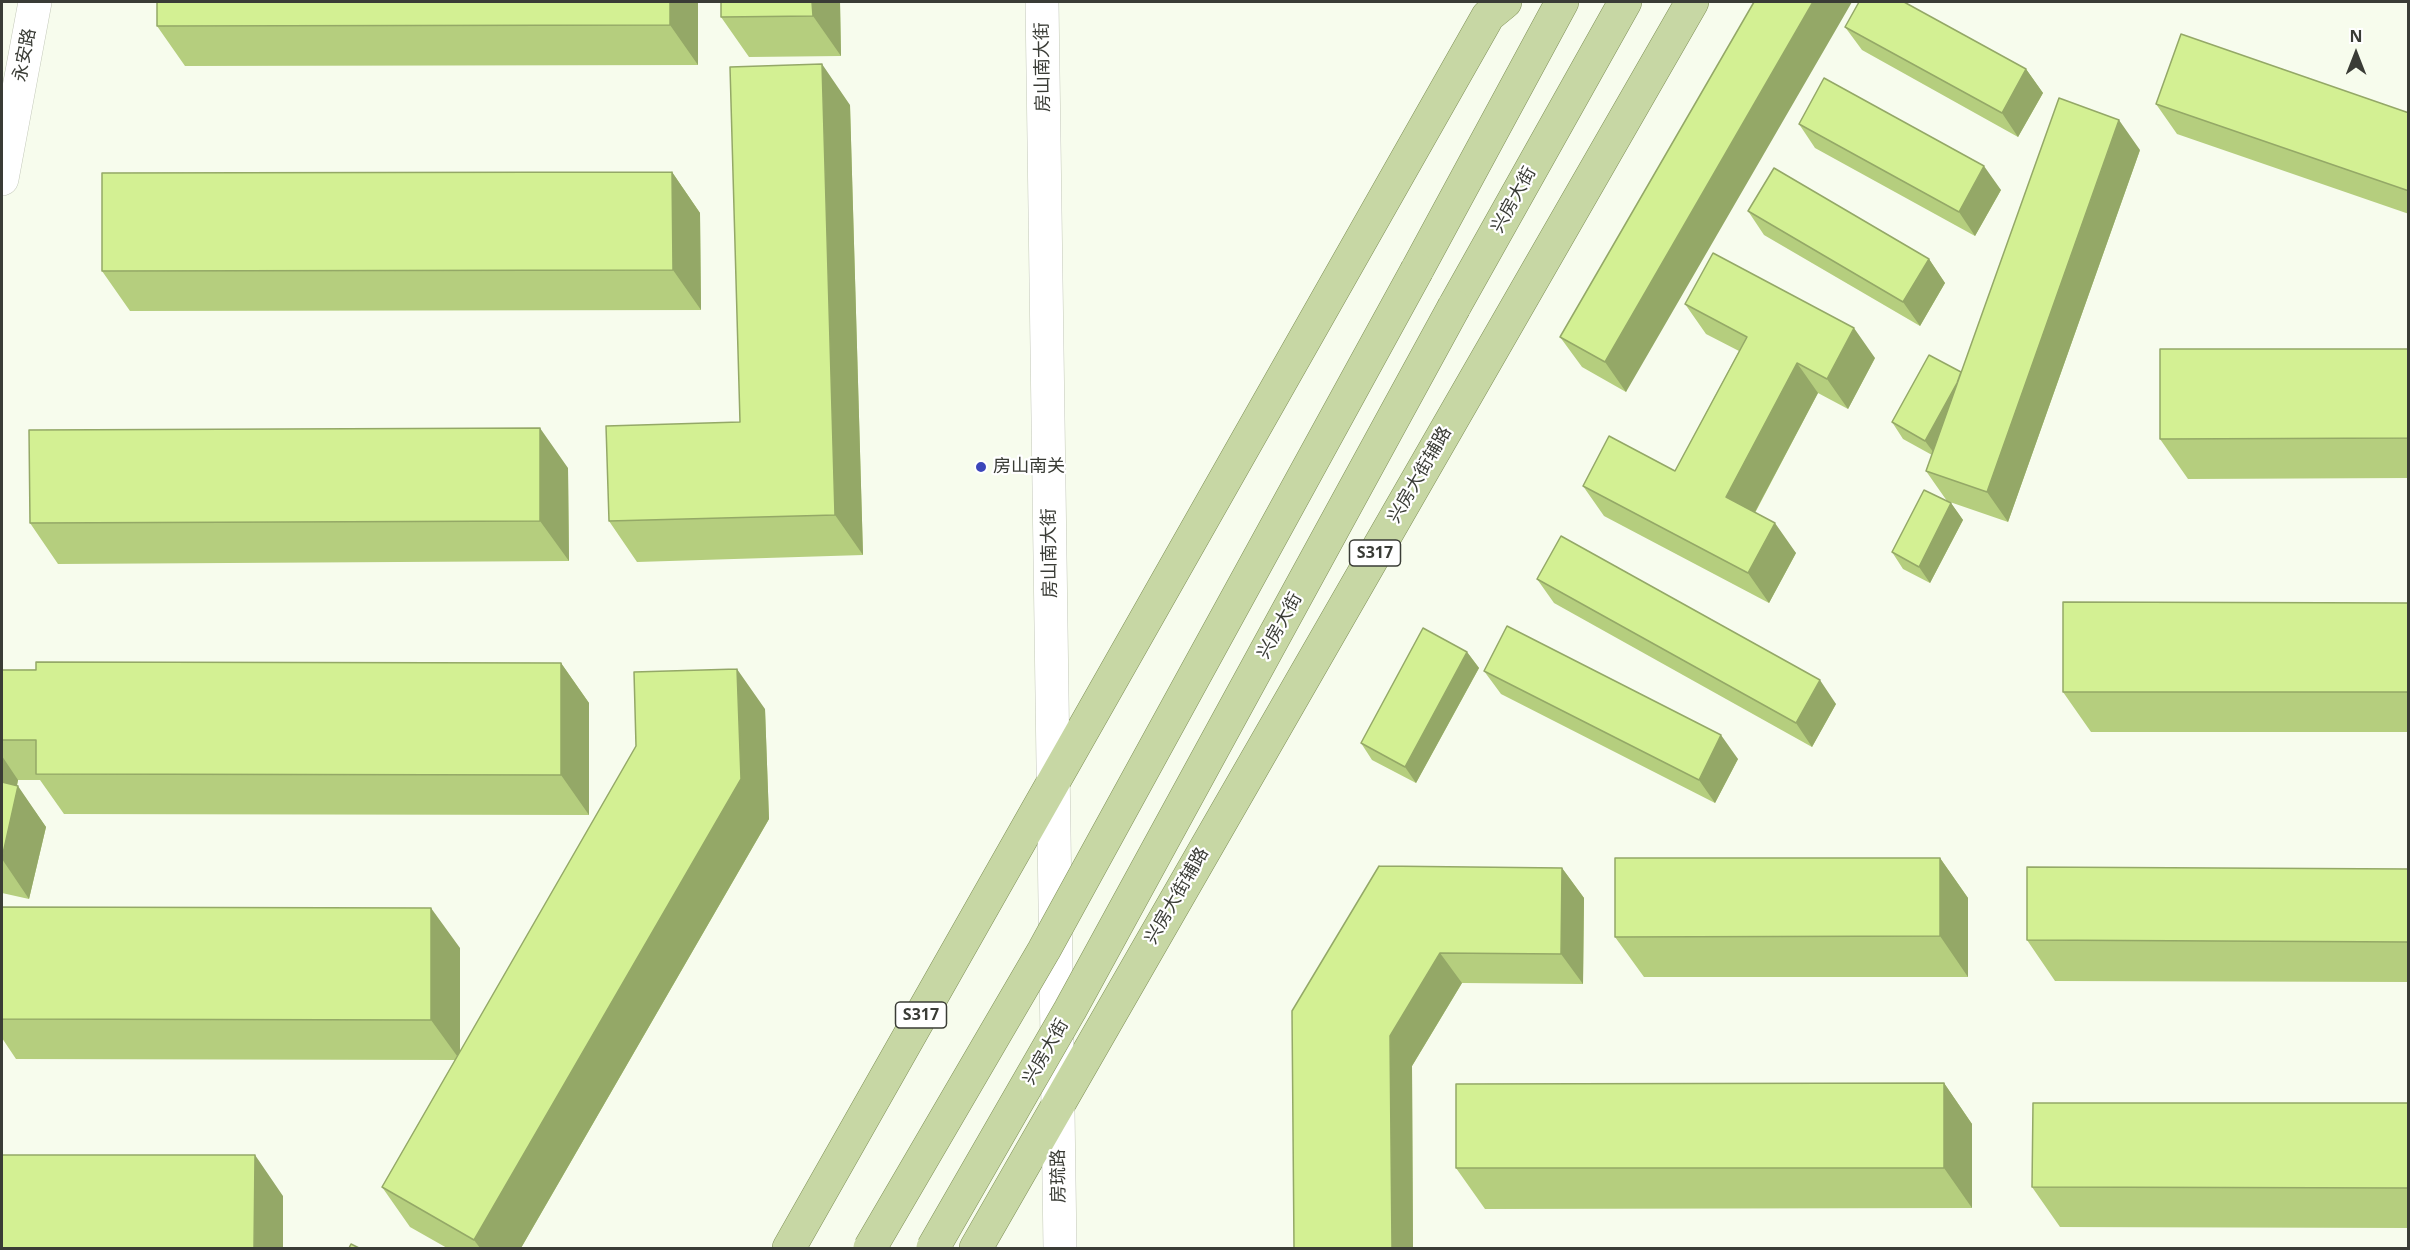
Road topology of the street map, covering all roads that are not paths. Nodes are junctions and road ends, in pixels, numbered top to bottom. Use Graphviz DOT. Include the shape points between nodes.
graph roads {
  1 [pos="35,2"];
  2 [pos="1042,2"];
  3 [pos="1562,2"];
  4 [pos="1625,2"];
  5 [pos="1692,2"];
  6 [pos="1496,6"];
  7 [pos="2,179"];
  8 [pos="1053,782"];
  9 [pos="1058,1104"];
  10 [pos="789,1248"];
  11 [pos="870,1248"];
  12 [pos="933,1248"];
  13 [pos="976,1248"];
  14 [pos="1060,1248"];
  1 -- 7 [label="main road, 永安路"];
  2 -- 8 [label="main road, 房山南大街"];
  3 -- 11 [label="main road, bridge" via="1044,950"];
  4 -- 12 [label="main road, 兴房大街 / S317, bridge" via="1070,1010"];
  5 -- 9 [label="main road, 兴房大街辅路 / S317"];
  6 -- 8 [label="main road, S317"];
  8 -- 9 [label="main road, 房山南大街"];
  8 -- 10 [label="main road, S317"];
  9 -- 13 [label="main road, 兴房大街 / S317"];
  9 -- 14 [label="main road, 房琉路"];
}
